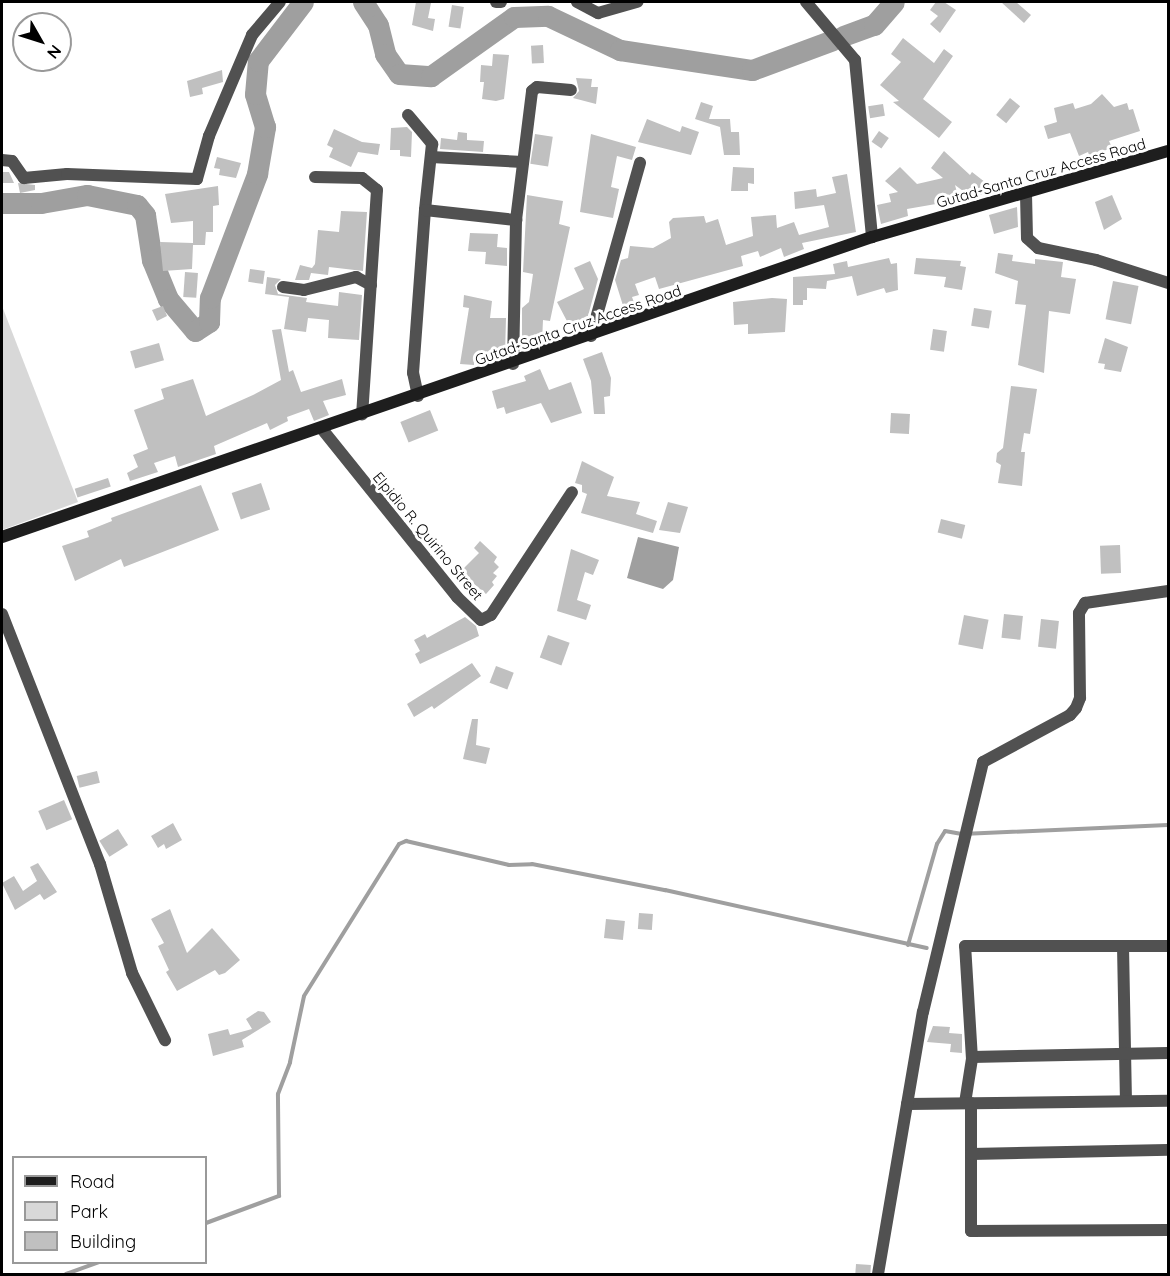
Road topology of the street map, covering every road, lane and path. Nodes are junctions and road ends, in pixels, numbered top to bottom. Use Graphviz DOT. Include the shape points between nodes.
graph roads {
  1 [pos="280,2"];
  2 [pos="577,2"];
  3 [pos="638,2"];
  4 [pos="806,2"];
  5 [pos="571,90"];
  6 [pos="408,114"];
  7 [pos="1168,151"];
  8 [pos="431,158"];
  9 [pos="2,160"];
  10 [pos="524,162"];
  11 [pos="640,163"];
  12 [pos="315,177"];
  13 [pos="1026,194"];
  14 [pos="425,210"];
  15 [pos="516,220"];
  16 [pos="872,237"];
  17 [pos="1168,283"];
  18 [pos="371,285"];
  19 [pos="283,287"];
  20 [pos="591,336"];
  21 [pos="513,364"];
  22 [pos="418,396"];
  23 [pos="362,415"];
  24 [pos="321,429"];
  25 [pos="572,492"];
  26 [pos="2,537"];
  27 [pos="1168,591"];
  28 [pos="2,614"];
  29 [pos="1123,946"];
  30 [pos="1168,946"];
  31 [pos="165,1040"];
  32 [pos="1168,1053"];
  33 [pos="1125,1054"];
  34 [pos="972,1057"];
  35 [pos="1126,1101"];
  36 [pos="1168,1101"];
  37 [pos="968,1103"];
  38 [pos="907,1104"];
  39 [pos="1168,1150"];
  40 [pos="971,1154"];
  41 [pos="1168,1230"];
  42 [pos="878,1275"];
  1 -- 9 [label="street" via="252,35 209,136 196,179 67,174 24,178 12,161"];
  2 -- 3 [label="street" via="598,13"];
  4 -- 16 [label="street" via="855,60"];
  5 -- 10 [label="street" via="537,87 532,92"];
  6 -- 8 [label="street" via="432,144"];
  7 -- 13 [label="main road, Gutad-Santa Cruz Access Road"];
  8 -- 10 [label="street"];
  8 -- 14 [label="street"];
  10 -- 15 [label="street"];
  11 -- 20 [label="street"];
  12 -- 18 [label="street" via="362,178 377,190"];
  13 -- 16 [label="main road, Gutad-Santa Cruz Access Road"];
  13 -- 17 [label="street" via="1028,238 1038,248 1096,260"];
  14 -- 15 [label="street"];
  14 -- 22 [label="street" via="413,373"];
  15 -- 21 [label="street"];
  16 -- 20 [label="main road, Gutad-Santa Cruz Access Road"];
  18 -- 19 [label="street" via="356,277 304,291"];
  18 -- 23 [label="street"];
  20 -- 21 [label="main road, Gutad-Santa Cruz Access Road"];
  21 -- 22 [label="main road, Gutad-Santa Cruz Access Road"];
  22 -- 23 [label="main road, Gutad-Santa Cruz Access Road"];
  23 -- 24 [label="main road, Gutad-Santa Cruz Access Road"];
  24 -- 25 [label="street, Elpidio R. Quirino Street" via="457,597 481,620 491,615"];
  24 -- 26 [label="main road, Gutad-Santa Cruz Access Road"];
  27 -- 38 [label="street" via="1091,601 1080,607 1079,703 1070,715 986,759 966,823 923,1012"];
  28 -- 31 [label="street" via="100,864 132,973"];
  29 -- 30 [label="street"];
  29 -- 33 [label="street"];
  29 -- 34 [label="street" via="964,946"];
  32 -- 33 [label="street"];
  33 -- 34 [label="street"];
  33 -- 35 [label="street"];
  34 -- 37 [label="street"];
  35 -- 36 [label="street"];
  35 -- 37 [label="street"];
  37 -- 38 [label="street"];
  37 -- 40 [label="street"];
  38 -- 42 [label="street"];
  39 -- 40 [label="street"];
  40 -- 41 [label="street" via="971,1231"];
}
